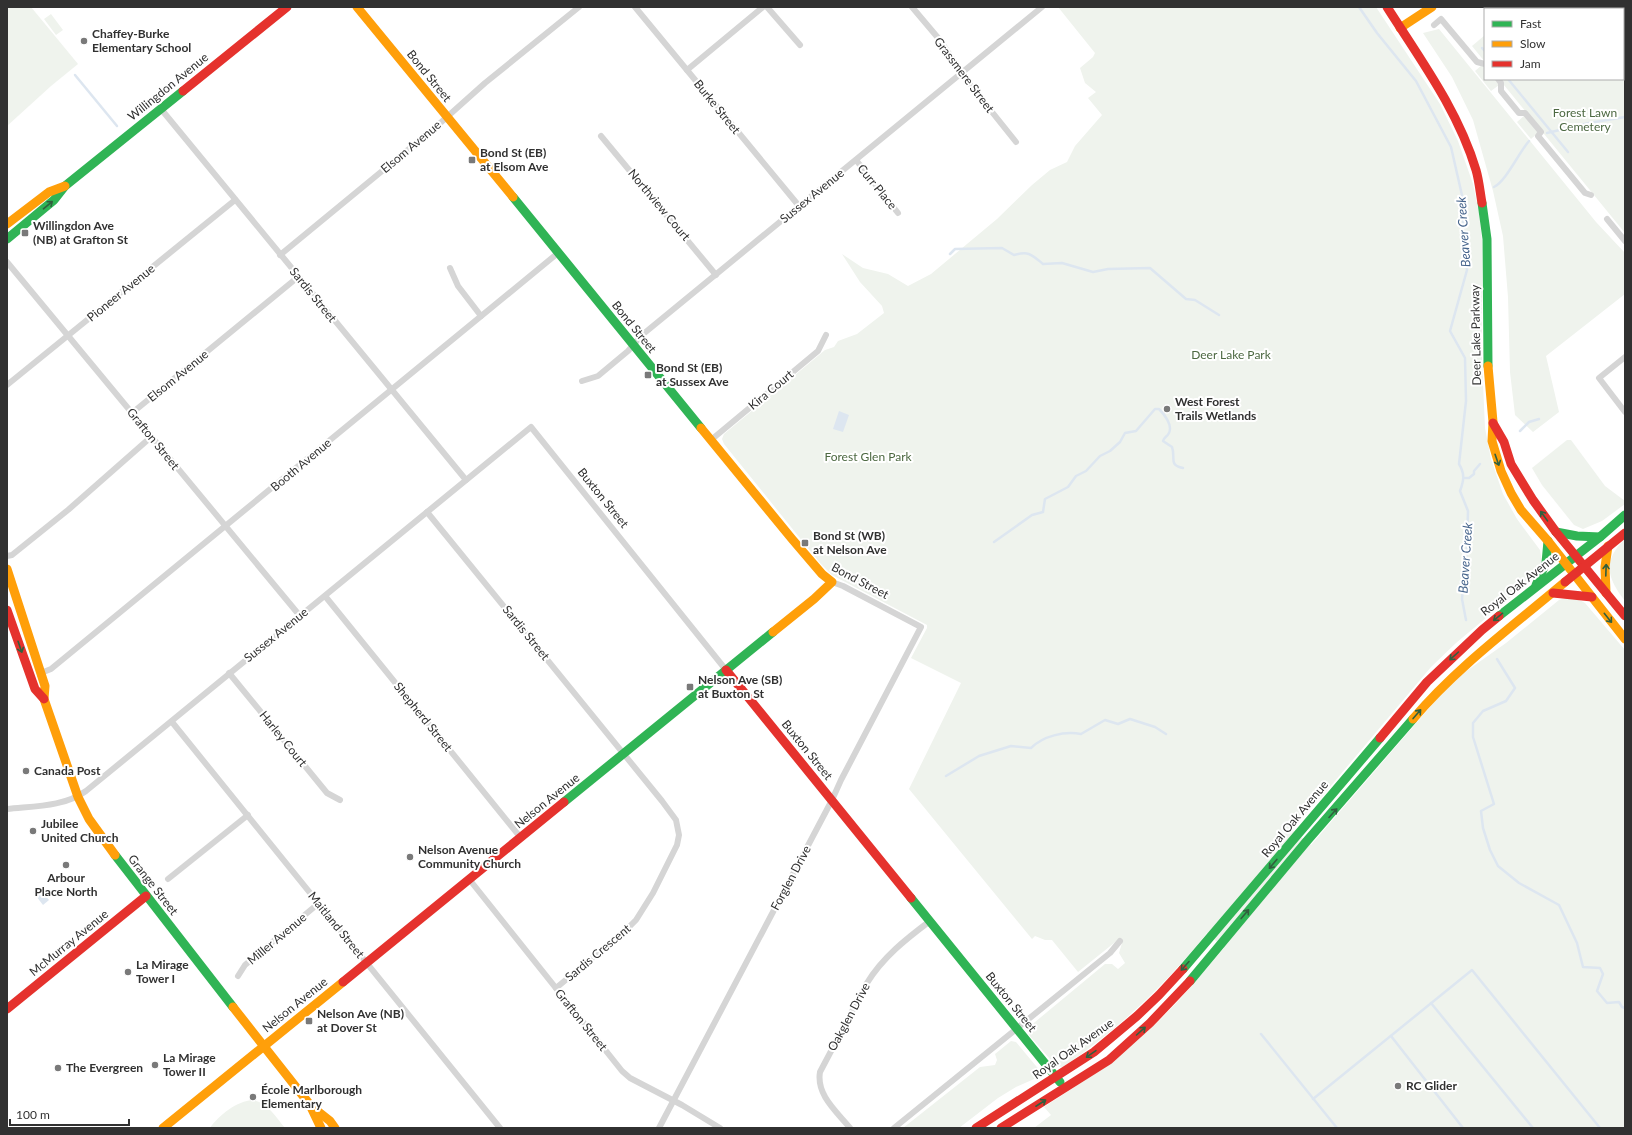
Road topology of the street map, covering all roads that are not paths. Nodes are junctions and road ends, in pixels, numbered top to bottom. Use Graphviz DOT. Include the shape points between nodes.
graph roads {
  1 [pos="287,7"];
  2 [pos="357,7"];
  3 [pos="578,7"];
  4 [pos="635,7"];
  5 [pos="763,7"];
  6 [pos="768,7"];
  7 [pos="912,7"];
  8 [pos="1042,7"];
  9 [pos="1387,7"];
  10 [pos="1432,7"];
  11 [pos="1434,25"];
  12 [pos="1400,28"];
  13 [pos="800,45"];
  14 [pos="1484,64"];
  15 [pos="687,70"];
  16 [pos="962,73"];
  17 [pos="1499,80"];
  18 [pos="161,109"];
  19 [pos="447,118"];
  20 [pos="601,136"];
  21 [pos="1016,142"];
  22 [pos="856,160"];
  23 [pos="65,186"];
  24 [pos="1591,195"];
  25 [pos="235,200"];
  26 [pos="799,206"];
  27 [pos="898,213"];
  28 [pos="1607,219"];
  29 [pos="7,224"];
  30 [pos="7,239"];
  31 [pos="1625,241"];
  32 [pos="558,253"];
  33 [pos="280,255"];
  34 [pos="7,262"];
  35 [pos="450,268"];
  36 [pos="716,275"];
  37 [pos="298,277"];
  38 [pos="482,316"];
  39 [pos="826,335"];
  40 [pos="68,336"];
  41 [pos="633,345"];
  42 [pos="1625,357"];
  43 [pos="582,381"];
  44 [pos="7,386"];
  45 [pos="391,390"];
  46 [pos="1625,412"];
  47 [pos="132,413"];
  48 [pos="1492,422"];
  49 [pos="531,427"];
  50 [pos="151,437"];
  51 [pos="711,440"];
  52 [pos="466,480"];
  53 [pos="427,512"];
  54 [pos="1625,515"];
  55 [pos="225,527"];
  56 [pos="1556,532"];
  57 [pos="1625,532"];
  58 [pos="1600,537"];
  59 [pos="1548,541"];
  60 [pos="1608,546"];
  61 [pos="7,556"];
  62 [pos="1576,556"];
  63 [pos="1566,564"];
  64 [pos="1584,566"];
  65 [pos="7,569"];
  66 [pos="1574,575"];
  67 [pos="832,582"];
  68 [pos="1536,586"];
  69 [pos="1553,592"];
  70 [pos="1606,593"];
  71 [pos="325,596"];
  72 [pos="1592,597"];
  73 [pos="7,610"];
  74 [pos="300,616"];
  75 [pos="1625,616"];
  76 [pos="921,627"];
  77 [pos="1625,639"];
  78 [pos="726,670"];
  79 [pos="41,673"];
  80 [pos="229,674"];
  81 [pos="44,699"];
  82 [pos="172,722"];
  83 [pos="624,754"];
  84 [pos="78,797"];
  85 [pos="340,800"];
  86 [pos="832,800"];
  87 [pos="7,809"];
  88 [pos="248,815"];
  89 [pos="521,838"];
  90 [pos="168,879"];
  91 [pos="469,879"];
  92 [pos="146,896"];
  93 [pos="319,903"];
  94 [pos="930,921"];
  95 [pos="1120,941"];
  96 [pos="367,962"];
  97 [pos="238,976"];
  98 [pos="556,988"];
  99 [pos="7,1009"];
  100 [pos="1017,1028"];
  101 [pos="264,1046"];
  102 [pos="1056,1077"];
  103 [pos="1065,1088"];
  104 [pos="673,1101"];
  105 [pos="311,1106"];
  106 [pos="163,1128"];
  107 [pos="321,1128"];
  108 [pos="336,1128"];
  109 [pos="500,1128"];
  110 [pos="659,1128"];
  111 [pos="720,1128"];
  112 [pos="850,1128"];
  113 [pos="894,1128"];
  114 [pos="976,1128"];
  115 [pos="1001,1128"];
  1 -- 18 [label="main road, Willingdon Avenue"];
  2 -- 19 [label="main road, Bond Street"];
  3 -- 19 [label="street, Elsom Avenue" via="485,83"];
  4 -- 15 [label="street, Burke Street"];
  5 -- 15 [label="street"];
  6 -- 13 [label="street"];
  7 -- 16 [label="street, Grassmere Street" via="939,39"];
  8 -- 16 [label="street, Sussex Avenue"];
  9 -- 12 [label="main road, Deer Lake Parkway"];
  10 -- 12 [label="main road"];
  11 -- 14 [label="street" via="1441,19 1477,62"];
  12 -- 48 [label="main road, Deer Lake Parkway" via="1457,122 1481,192 1487,239 1488,371"];
  15 -- 26 [label="street, Burke Street"];
  16 -- 21 [label="street, Grassmere Street"];
  16 -- 22 [label="street, Sussex Avenue"];
  17 -- 24 [label="street" via="1500,91 1519,113 1525,113 1541,132 1538,136 1585,193"];
  18 -- 23 [label="main road, Willingdon Avenue"];
  18 -- 25 [label="street, Sardis Street"];
  19 -- 32 [label="main road, Bond Street"];
  19 -- 33 [label="street, Elsom Avenue"];
  20 -- 36 [label="street, Northview Court"];
  22 -- 26 [label="street, Sussex Avenue"];
  22 -- 27 [label="street, Curr Place"];
  23 -- 29 [label="main road, Willingdon Avenue" via="49,192"];
  30 -- 23 [label="main road, Willingdon Avenue, one-way" via="54,200"];
  25 -- 33 [label="street, Sardis Street"];
  25 -- 40 [label="street, Pioneer Avenue"];
  26 -- 36 [label="street, Sussex Avenue"];
  28 -- 31 [label="street"];
  32 -- 38 [label="street, Booth Avenue"];
  32 -- 41 [label="main road, Bond Street"];
  33 -- 37 [label="street, Sardis Street"];
  34 -- 40 [label="street, Grafton Street"];
  35 -- 38 [label="street" via="458,286"];
  36 -- 41 [label="street, Sussex Avenue"];
  37 -- 45 [label="street, Sardis Street"];
  37 -- 47 [label="street, Elsom Avenue"];
  38 -- 45 [label="street, Booth Avenue"];
  39 -- 51 [label="street, Kira Court" via="818,351"];
  40 -- 44 [label="street, Pioneer Avenue"];
  40 -- 47 [label="street, Grafton Street"];
  41 -- 43 [label="street, Sussex Avenue" via="598,376"];
  41 -- 51 [label="main road, Bond Street"];
  42 -- 46 [label="street" via="1599,378"];
  45 -- 52 [label="street, Sardis Street"];
  45 -- 55 [label="street, Booth Avenue"];
  47 -- 50 [label="street, Grafton Street"];
  56 -- 48 [label="main road, Deer Lake Parkway, one-way" via="1511,464 1504,442"];
  48 -- 59 [label="main road, Deer Lake Parkway, one-way" via="1494,451 1508,487 1521,510"];
  49 -- 52 [label="street, Sussex Avenue"];
  49 -- 78 [label="street, Buxton Street"];
  50 -- 55 [label="street, Grafton Street"];
  50 -- 61 [label="street" via="68,510 12,555"];
  51 -- 67 [label="main road, Bond Street" via="822,574"];
  52 -- 53 [label="street, Sussex Avenue"];
  53 -- 71 [label="street, Sussex Avenue"];
  53 -- 83 [label="street, Sardis Street"];
  54 -- 58 [label="main road, Royal Oak Avenue"];
  55 -- 74 [label="street, Grafton Street"];
  55 -- 79 [label="street, Booth Avenue" via="51,670"];
  56 -- 58 [label="main road"];
  56 -- 62 [label="main road, Deer Lake Parkway"];
  57 -- 60 [label="main road, Royal Oak Avenue"];
  58 -- 62 [label="main road, Royal Oak Avenue"];
  59 -- 63 [label="main road, Deer Lake Parkway"];
  59 -- 68 [label="main road" via="1546,563"];
  60 -- 64 [label="main road, Royal Oak Avenue"];
  70 -- 60 [label="main road, one-way" via="1605,568"];
  62 -- 63 [label="main road, Royal Oak Avenue"];
  62 -- 64 [label="main road, Deer Lake Parkway"];
  63 -- 66 [label="main road, Deer Lake Parkway"];
  63 -- 68 [label="main road, Royal Oak Avenue"];
  64 -- 66 [label="main road, Royal Oak Avenue"];
  64 -- 70 [label="main road, Deer Lake Parkway"];
  65 -- 79 [label="main road, Grange Street"];
  66 -- 69 [label="main road, Royal Oak Avenue"];
  66 -- 72 [label="main road, Deer Lake Parkway"];
  67 -- 76 [label="street, Bond Street"];
  67 -- 78 [label="main road, Nelson Avenue"];
  68 -- 102 [label="main road, Royal Oak Avenue, one-way" via="1482,630 1427,682 1159,995 1138,1016 1098,1048"];
  69 -- 72 [label="main road"];
  103 -- 69 [label="main road, Royal Oak Avenue, one-way" via="1109,1060 1182,991 1434,694"];
  70 -- 75 [label="main road, Deer Lake Parkway"];
  71 -- 74 [label="street, Sussex Avenue"];
  71 -- 89 [label="street, Shepherd Street"];
  72 -- 77 [label="main road, Deer Lake Parkway, one-way"];
  73 -- 81 [label="main road, Grange Street, one-way" via="35,689"];
  74 -- 80 [label="street, Sussex Avenue"];
  76 -- 86 [label="street, Forglen Drive"];
  78 -- 83 [label="main road, Nelson Avenue"];
  78 -- 86 [label="main road, Buxton Street"];
  79 -- 81 [label="main road, Grange Street" via="45,686"];
  80 -- 82 [label="street, Sussex Avenue"];
  80 -- 85 [label="street, Harley Court" via="327,793"];
  81 -- 84 [label="main road, Grange Street"];
  82 -- 84 [label="street, Sussex Avenue"];
  82 -- 88 [label="street, Maitland Street"];
  83 -- 89 [label="main road, Nelson Avenue"];
  83 -- 98 [label="street, Sardis Crescent" via="673,815 679,830 679,840 653,893 636,920"];
  84 -- 87 [label="street, Sussex Avenue" via="63,803"];
  84 -- 92 [label="main road, Grange Street" via="100,836"];
  86 -- 94 [label="main road, Buxton Street"];
  86 -- 104 [label="street, Forglen Drive"];
  88 -- 90 [label="street"];
  88 -- 93 [label="street, Maitland Street"];
  89 -- 91 [label="main road, Nelson Avenue"];
  91 -- 96 [label="main road, Nelson Avenue"];
  91 -- 98 [label="street, Grafton Street"];
  92 -- 99 [label="main road, McMurray Avenue"];
  92 -- 101 [label="main road, Grange Street"];
  93 -- 96 [label="street, Maitland Street"];
  93 -- 97 [label="street, Miller Avenue" via="245,965"];
  94 -- 100 [label="main road, Buxton Street"];
  94 -- 112 [label="street, Oakglen Drive" via="897,947 876,970 820,1072 819,1083 822,1092"];
  95 -- 100 [label="street"];
  96 -- 101 [label="main road, Nelson Avenue"];
  96 -- 109 [label="street, Maitland Street"];
  98 -- 104 [label="street, Grafton Street" via="622,1071"];
  100 -- 102 [label="main road, Buxton Street"];
  100 -- 113 [label="street"];
  101 -- 105 [label="main road, Grange Street"];
  101 -- 106 [label="main road, Nelson Avenue"];
  102 -- 103 [label="main road, Buxton Street"];
  102 -- 114 [label="main road, Royal Oak Avenue"];
  115 -- 103 [label="main road, Royal Oak Avenue, one-way"];
  104 -- 110 [label="street, Forglen Drive"];
  104 -- 111 [label="street, Grafton Street"];
  105 -- 107 [label="main road"];
  105 -- 108 [label="main road"];
}
